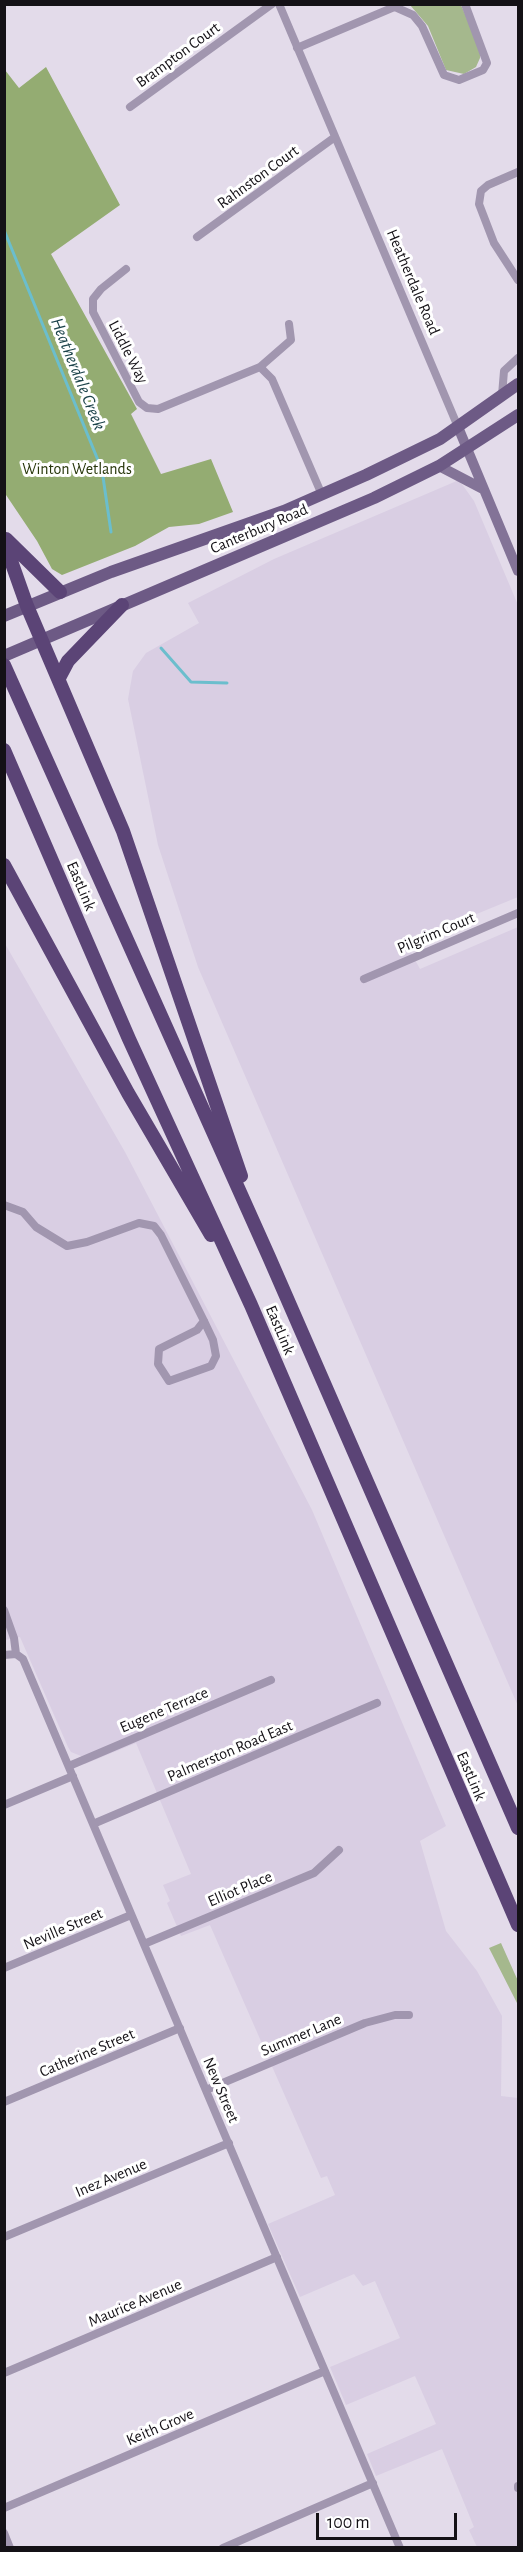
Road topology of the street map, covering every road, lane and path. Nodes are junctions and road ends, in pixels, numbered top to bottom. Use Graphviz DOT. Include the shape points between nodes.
graph roads {
  1 [pos="272,4"];
  2 [pos="279,4"];
  3 [pos="465,4"];
  4 [pos="398,6"];
  5 [pos="297,48"];
  6 [pos="130,107"];
  7 [pos="335,137"];
  8 [pos="519,172"];
  9 [pos="197,237"];
  10 [pos="126,269"];
  11 [pos="519,280"];
  12 [pos="289,324"];
  13 [pos="519,358"];
  14 [pos="260,367"];
  15 [pos="519,384"];
  16 [pos="502,396"];
  17 [pos="519,415"];
  18 [pos="458,427"];
  19 [pos="467,449"];
  20 [pos="439,466"];
  21 [pos="484,489"];
  22 [pos="322,495"];
  23 [pos="4,539"];
  24 [pos="519,571"];
  25 [pos="60,592"];
  26 [pos="122,605"];
  27 [pos="27,606"];
  28 [pos="6,615"];
  29 [pos="42,640"];
  30 [pos="4,656"];
  31 [pos="4,665"];
  32 [pos="59,678"];
  33 [pos="4,750"];
  34 [pos="4,865"];
  35 [pos="519,913"];
  36 [pos="364,979"];
  37 [pos="4,1205"];
  38 [pos="269,1257"];
  39 [pos="251,1305"];
  40 [pos="204,1321"];
  41 [pos="4,1610"];
  42 [pos="10,1654"];
  43 [pos="271,1680"];
  44 [pos="377,1703"];
  45 [pos="69,1766"];
  46 [pos="73,1776"];
  47 [pos="4,1805"];
  48 [pos="93,1824"];
  49 [pos="519,1828"];
  50 [pos="339,1850"];
  51 [pos="131,1915"];
  52 [pos="519,1925"];
  53 [pos="144,1944"];
  54 [pos="4,1968"];
  55 [pos="410,2015"];
  56 [pos="180,2028"];
  57 [pos="206,2090"];
  58 [pos="4,2102"];
  59 [pos="229,2143"];
  60 [pos="4,2237"];
  61 [pos="277,2257"];
  62 [pos="325,2371"];
  63 [pos="4,2373"];
  64 [pos="373,2483"];
  65 [pos="4,2508"];
  66 [pos="4,2533"];
  67 [pos="10,2547"];
  68 [pos="223,2547"];
  69 [pos="400,2547"];
  1 -- 6 [label="street, Brampton Court"];
  2 -- 5 [label="street, Heatherdale Road"];
  3 -- 4 [label="street" via="487,63 483,70 459,80 444,75 422,26"];
  4 -- 5 [label="street"];
  5 -- 7 [label="street, Heatherdale Road"];
  7 -- 9 [label="street, Rahnston Court"];
  7 -- 18 [label="street, Heatherdale Road"];
  8 -- 11 [label="street" via="488,185 481,191 479,204 494,243"];
  10 -- 14 [label="street, Liddle Way" via="93,299 93,312 139,402 147,408 158,409"];
  12 -- 14 [label="street, Liddle Way" via="291,340"];
  13 -- 16 [label="street" via="504,371"];
  14 -- 22 [label="street" via="272,379"];
  15 -- 16 [label="main road, Canterbury Road"];
  16 -- 18 [label="main road, Canterbury Road"];
  17 -- 19 [label="main road, Canterbury Road"];
  18 -- 19 [label="main road, Heatherdale Road"];
  18 -- 22 [label="main road, Canterbury Road" via="440,440"];
  19 -- 20 [label="main road, Canterbury Road"];
  19 -- 21 [label="main road, Heatherdale Road"];
  20 -- 21 [label="main road"];
  20 -- 26 [label="main road, Canterbury Road" via="374,498"];
  21 -- 24 [label="main road, Heatherdale Road"];
  22 -- 25 [label="main road, Canterbury Road"];
  23 -- 25 [label="highway"];
  23 -- 27 [label="highway"];
  25 -- 27 [label="main road, Canterbury Road"];
  26 -- 29 [label="main road, Canterbury Road"];
  26 -- 32 [label="highway" via="68,661"];
  27 -- 28 [label="main road, Canterbury Road"];
  27 -- 29 [label="highway"];
  29 -- 30 [label="main road, Canterbury Road"];
  29 -- 32 [label="highway"];
  31 -- 38 [label="highway, EastLink"];
  32 -- 38 [label="highway" via="147,895"];
  33 -- 39 [label="highway, EastLink" via="129,1039"];
  34 -- 39 [label="highway" via="128,1093"];
  35 -- 36 [label="street, Pilgrim Court"];
  37 -- 40 [label="street" via="23,1212 36,1227 67,1246 140,1223 154,1226"];
  38 -- 49 [label="highway, EastLink"];
  39 -- 52 [label="highway, EastLink"];
  40 -- 40 [label="street" via="197,1330 159,1349 158,1364 169,1381 211,1366 216,1356"];
  41 -- 42 [label="street, New Street" via="14,1638"];
  42 -- 45 [label="street, New Street" via="23,1659"];
  43 -- 45 [label="street, Eugene Terrace"];
  44 -- 48 [label="street, Palmerston Road East"];
  45 -- 46 [label="street, New Street"];
  46 -- 47 [label="street"];
  46 -- 48 [label="street, New Street"];
  48 -- 51 [label="street, New Street"];
  50 -- 53 [label="street, Elliot Place" via="314,1873"];
  51 -- 53 [label="street, New Street"];
  51 -- 54 [label="street, Neville Street"];
  53 -- 56 [label="street, New Street"];
  55 -- 57 [label="street, Summer Lane" via="365,2023"];
  56 -- 57 [label="street, New Street"];
  56 -- 58 [label="street, Catherine Street"];
  57 -- 59 [label="street, New Street"];
  59 -- 60 [label="street, Inez Avenue"];
  59 -- 61 [label="street, New Street"];
  61 -- 62 [label="street, New Street"];
  61 -- 63 [label="street, Maurice Avenue"];
  62 -- 64 [label="street, New Street"];
  62 -- 65 [label="street, Keith Grove"];
  64 -- 68 [label="street"];
  64 -- 69 [label="street, New Street"];
  66 -- 67 [label="street"];
}
